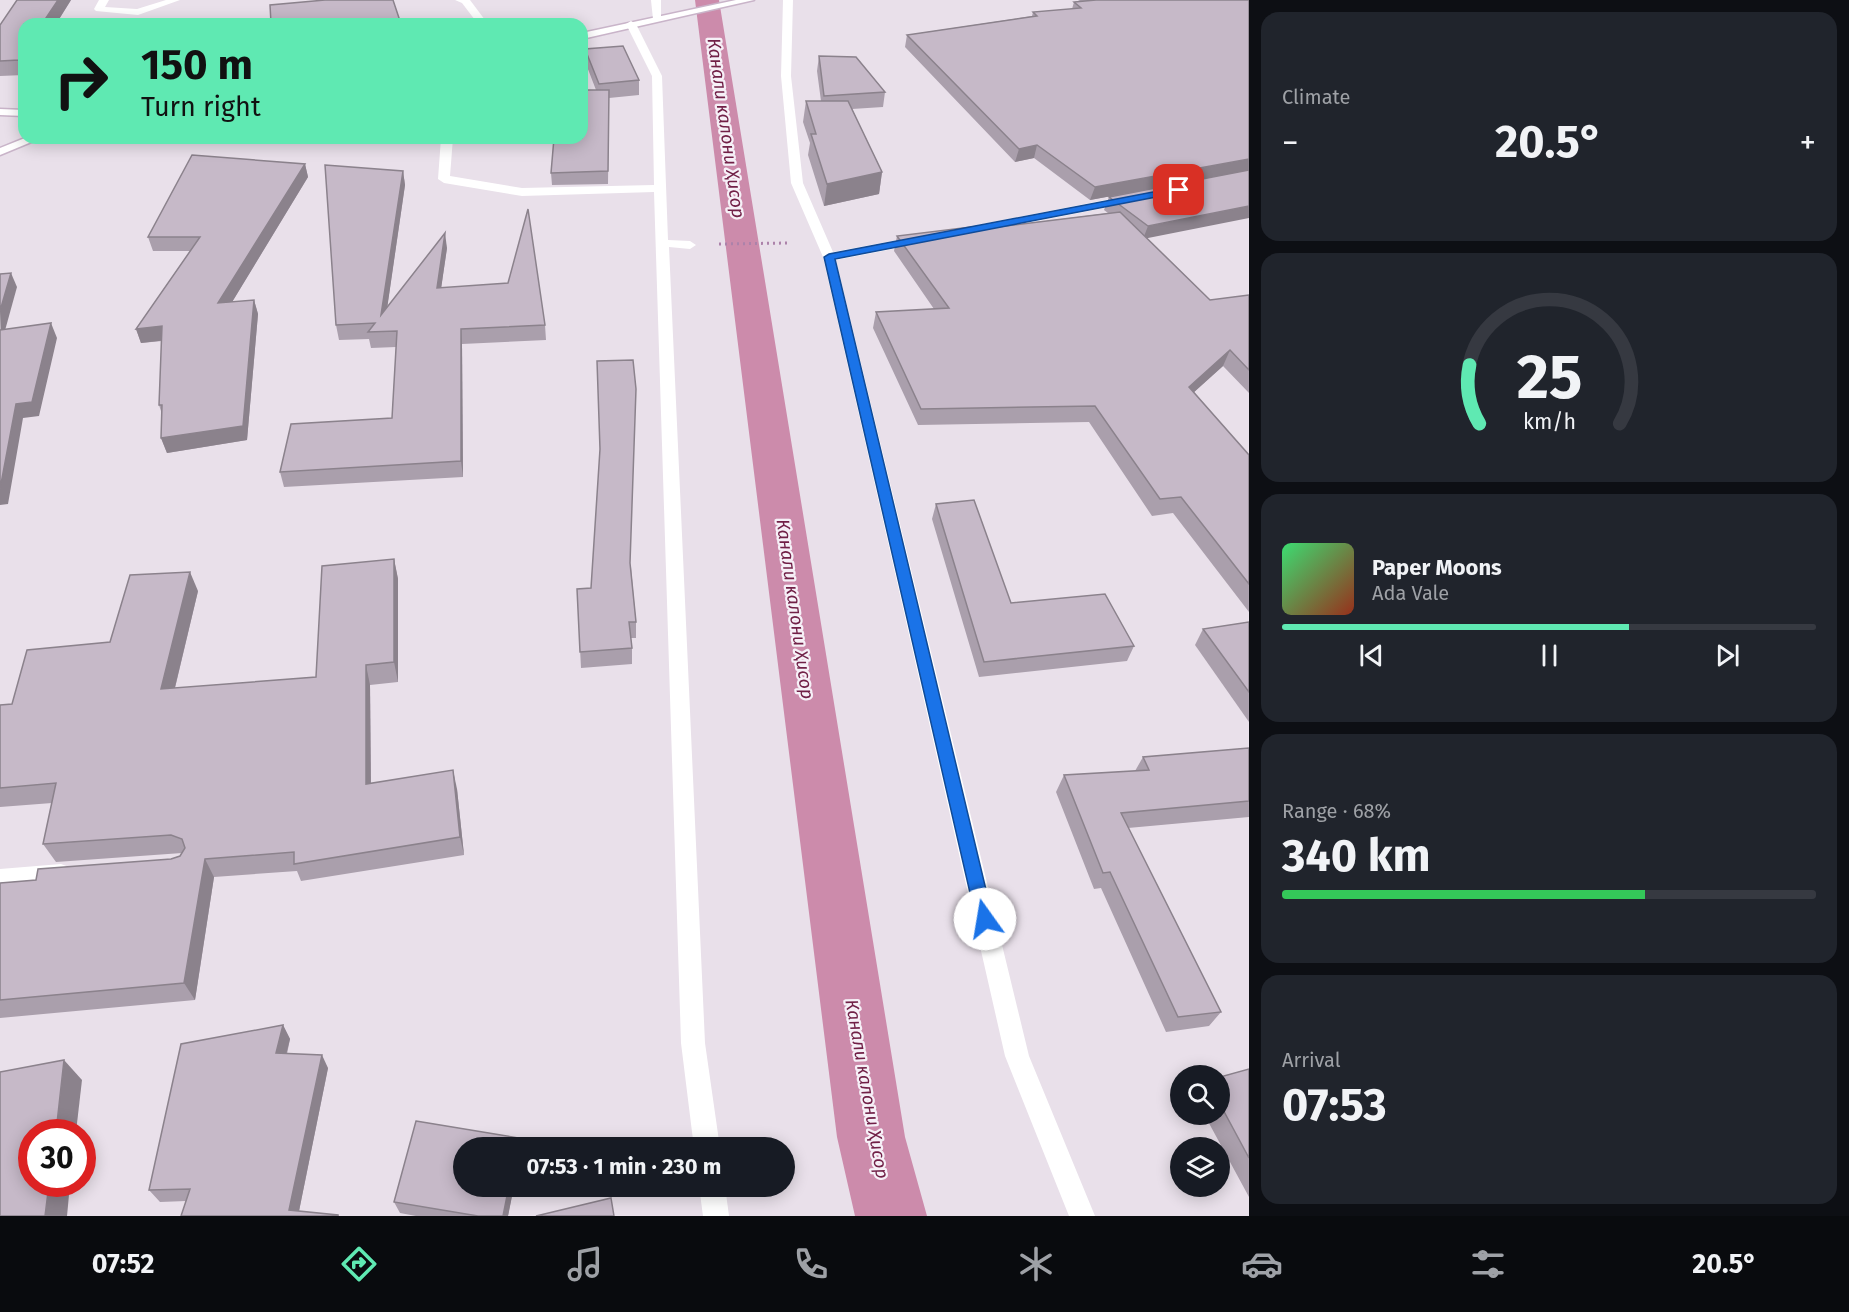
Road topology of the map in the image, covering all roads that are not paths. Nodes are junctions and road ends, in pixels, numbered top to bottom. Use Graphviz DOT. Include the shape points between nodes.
graph roads {
  1 [pos="104,0"];
  2 [pos="175,0"];
  3 [pos="460,0"];
  4 [pos="656,0"];
  5 [pos="749,0"];
  6 [pos="788,0"];
  7 [pos="478,18"];
  8 [pos="660,18"];
  9 [pos="631,24"];
  10 [pos="588,35"];
  11 [pos="0,112"];
  12 [pos="18,112"];
  13 [pos="21,144"];
  14 [pos="447,144"];
  15 [pos="0,153"];
  16 [pos="660,188"];
  17 [pos="1144,196"];
  18 [pos="957,232"];
  19 [pos="934,237"];
  20 [pos="662,243"];
  21 [pos="690,245"];
  22 [pos="829,257"];
  23 [pos="79,873"];
  24 [pos="0,879"];
  25 [pos="706,1137"];
  26 [pos="713,1197"];
  27 [pos="716,1216"];
  28 [pos="1082,1216"];
  1 -- 2 [label="street" via="99,9 138,12"];
  3 -- 7 [label="street" via="465,0"];
  4 -- 8 [label="street"];
  5 -- 8 [label="street"];
  6 -- 22 [label="street" via="786,76 797,183"];
  8 -- 9 [label="street"];
  9 -- 10 [label="street"];
  9 -- 16 [label="street" via="657,76"];
  11 -- 12 [label="street"];
  13 -- 15 [label="street"];
  14 -- 16 [label="street" via="444,179 522,192"];
  16 -- 20 [label="street"];
  17 -- 18 [label="street"];
  19 -- 22 [label="street"];
  20 -- 21 [label="street"];
  20 -- 25 [label="street" via="693,1043"];
  22 -- 28 [label="street" via="1017,1056"];
  23 -- 24 [label="street"];
  26 -- 27 [label="street"];
}
